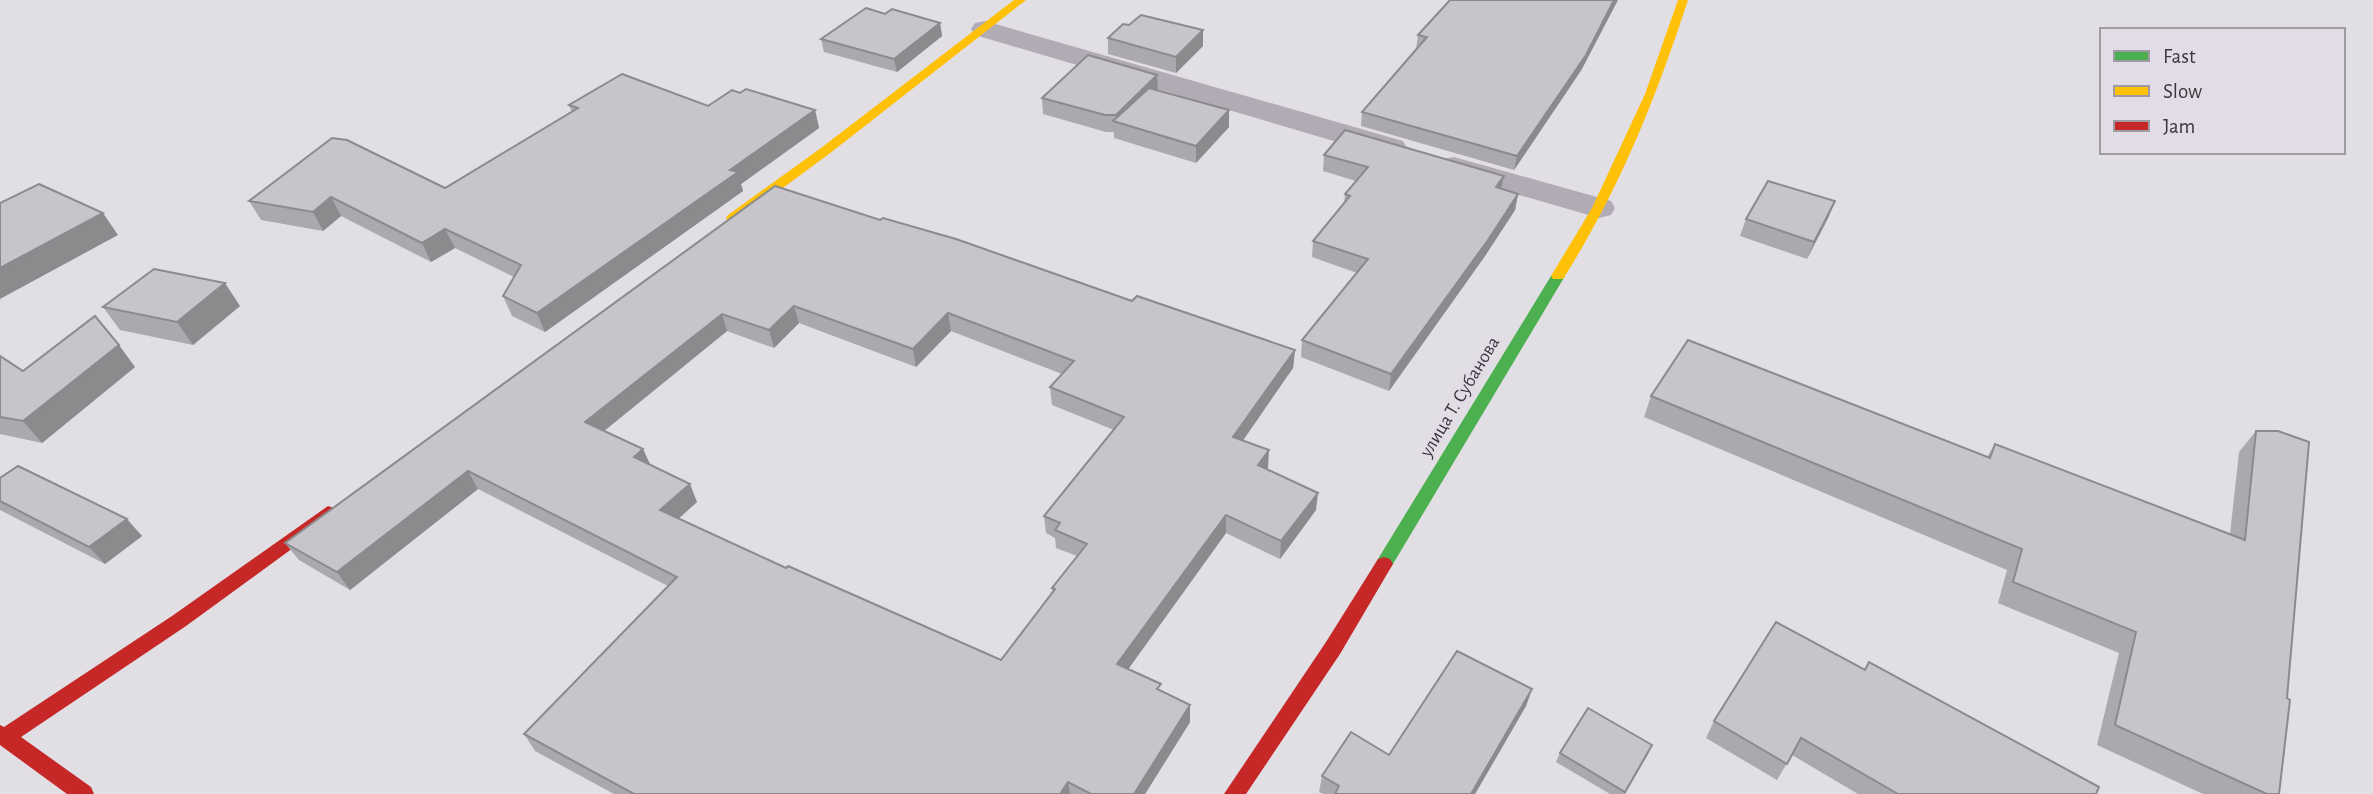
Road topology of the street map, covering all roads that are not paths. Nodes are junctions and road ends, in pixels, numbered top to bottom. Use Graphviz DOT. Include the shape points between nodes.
graph roads {
  1 [pos="1021,0"];
  2 [pos="1683,0"];
  3 [pos="985,29"];
  4 [pos="1599,208"];
  5 [pos="725,224"];
  6 [pos="346,500"];
  7 [pos="3,736"];
  8 [pos="84,794"];
  9 [pos="1234,794"];
  1 -- 3 [label="main road"];
  2 -- 4 [label="main road, улица Т. Субанова" via="1651,94"];
  3 -- 4 [label="street"];
  3 -- 5 [label="main road"];
  4 -- 9 [label="main road, улица Т. Субанова" via="1333,648"];
  6 -- 7 [label="main road" via="179,621"];
  7 -- 8 [label="main road"];
}
